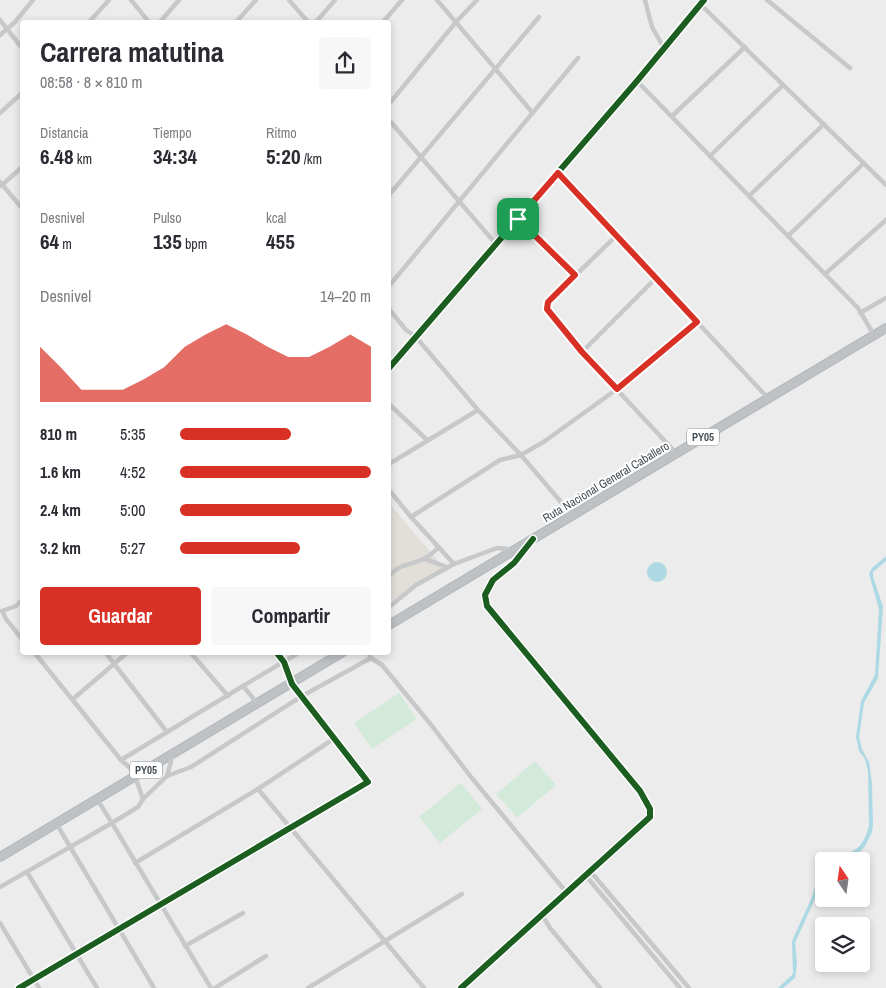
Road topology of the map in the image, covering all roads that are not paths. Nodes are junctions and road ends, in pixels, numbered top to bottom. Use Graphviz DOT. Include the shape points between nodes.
graph roads {
  1 [pos="33,0"];
  2 [pos="109,0"];
  3 [pos="131,0"];
  4 [pos="178,0"];
  5 [pos="256,0"];
  6 [pos="289,0"];
  7 [pos="335,0"];
  8 [pos="402,0"];
  9 [pos="437,0"];
  10 [pos="476,0"];
  11 [pos="645,0"];
  12 [pos="767,0"];
  13 [pos="702,2"];
  14 [pos="539,17"];
  15 [pos="0,20"];
  16 [pos="91,20"];
  17 [pos="147,20"];
  18 [pos="162,20"];
  19 [pos="238,20"];
  20 [pos="306,20"];
  21 [pos="318,20"];
  22 [pos="385,20"];
  23 [pos="456,22"];
  24 [pos="7,29"];
  25 [pos="0,35"];
  26 [pos="20,45"];
  27 [pos="745,47"];
  28 [pos="664,48"];
  29 [pos="578,58"];
  30 [pos="496,68"];
  31 [pos="850,68"];
  32 [pos="637,81"];
  33 [pos="783,85"];
  34 [pos="20,95"];
  35 [pos="391,102"];
  36 [pos="532,112"];
  37 [pos="0,113"];
  38 [pos="672,116"];
  39 [pos="391,122"];
  40 [pos="824,124"];
  41 [pos="710,156"];
  42 [pos="420,158"];
  43 [pos="864,163"];
  44 [pos="20,169"];
  45 [pos="558,173"];
  46 [pos="1,184"];
  47 [pos="886,185"];
  48 [pos="391,193"];
  49 [pos="749,196"];
  50 [pos="459,201"];
  51 [pos="20,206"];
  52 [pos="518,219"];
  53 [pos="886,220"];
  54 [pos="616,236"];
  55 [pos="788,236"];
  56 [pos="496,244"];
  57 [pos="825,274"];
  58 [pos="575,275"];
  59 [pos="656,278"];
  60 [pos="391,284"];
  61 [pos="886,298"];
  62 [pos="391,312"];
  63 [pos="860,313"];
  64 [pos="697,322"];
  65 [pos="886,328"];
  66 [pos="874,335"];
  67 [pos="415,336"];
  68 [pos="582,352"];
  69 [pos="391,366"];
  70 [pos="617,389"];
  71 [pos="768,398"];
  72 [pos="391,406"];
  73 [pos="478,410"];
  74 [pos="427,440"];
  75 [pos="676,453"];
  76 [pos="521,455"];
  77 [pos="391,463"];
  78 [pos="391,492"];
  79 [pos="572,515"];
  80 [pos="411,517"];
  81 [pos="533,539"];
  82 [pos="438,548"];
  83 [pos="516,550"];
  84 [pos="425,559"];
  85 [pos="454,564"];
  86 [pos="447,567"];
  87 [pos="391,574"];
  88 [pos="20,602"];
  89 [pos="391,605"];
  90 [pos="1,611"];
  91 [pos="391,624"];
  92 [pos="20,636"];
  93 [pos="36,655"];
  94 [pos="107,655"];
  95 [pos="124,655"];
  96 [pos="193,655"];
  97 [pos="278,655"];
  98 [pos="295,655"];
  99 [pos="338,655"];
  100 [pos="370,655"];
  101 [pos="371,658"];
  102 [pos="284,662"];
  103 [pos="114,664"];
  104 [pos="292,684"];
  105 [pos="243,686"];
  106 [pos="228,696"];
  107 [pos="302,696"];
  108 [pos="73,699"];
  109 [pos="255,706"];
  110 [pos="167,732"];
  111 [pos="335,738"];
  112 [pos="173,754"];
  113 [pos="121,760"];
  114 [pos="136,776"];
  115 [pos="167,776"];
  116 [pos="258,789"];
  117 [pos="97,799"];
  118 [pos="143,799"];
  119 [pos="112,823"];
  120 [pos="56,824"];
  121 [pos="289,828"];
  122 [pos="70,846"];
  123 [pos="0,857"];
  124 [pos="135,863"];
  125 [pos="27,872"];
  126 [pos="590,872"];
  127 [pos="586,876"];
  128 [pos="0,887"];
  129 [pos="567,893"];
  130 [pos="462,894"];
  131 [pos="160,904"];
  132 [pos="243,913"];
  133 [pos="542,916"];
  134 [pos="0,923"];
  135 [pos="119,928"];
  136 [pos="385,941"];
  137 [pos="185,946"];
  138 [pos="76,953"];
  139 [pos="266,956"];
  140 [pos="34,979"];
  141 [pos="19,988"];
  142 [pos="39,988"];
  143 [pos="97,988"];
  144 [pos="154,988"];
  145 [pos="213,988"];
  146 [pos="308,988"];
  147 [pos="424,988"];
  148 [pos="461,988"];
  149 [pos="600,988"];
  150 [pos="680,988"];
  151 [pos="690,988"];
  1 -- 24 [label="street"];
  2 -- 16 [label="street"];
  3 -- 17 [label="street"];
  4 -- 18 [label="street"];
  5 -- 19 [label="street"];
  6 -- 20 [label="street"];
  7 -- 21 [label="street"];
  8 -- 22 [label="street"];
  9 -- 23 [label="street"];
  10 -- 23 [label="street"];
  11 -- 28 [label="street" via="652,27"];
  12 -- 31 [label="street"];
  13 -- 27 [label="street"];
  13 -- 28 [label="street"];
  14 -- 30 [label="street"];
  15 -- 24 [label="street"];
  23 -- 30 [label="street"];
  23 -- 35 [label="street"];
  24 -- 25 [label="street"];
  24 -- 26 [label="street"];
  27 -- 33 [label="street"];
  27 -- 38 [label="street"];
  28 -- 32 [label="street"];
  29 -- 36 [label="street"];
  30 -- 36 [label="street"];
  30 -- 42 [label="street"];
  32 -- 38 [label="street"];
  32 -- 45 [label="street"];
  33 -- 40 [label="street"];
  33 -- 41 [label="street"];
  34 -- 37 [label="street"];
  36 -- 50 [label="street"];
  38 -- 41 [label="street"];
  39 -- 42 [label="street"];
  40 -- 43 [label="street"];
  40 -- 49 [label="street"];
  41 -- 49 [label="street"];
  42 -- 48 [label="street"];
  42 -- 50 [label="street"];
  43 -- 47 [label="street"];
  43 -- 55 [label="street"];
  44 -- 46 [label="street"];
  45 -- 52 [label="street"];
  45 -- 54 [label="street"];
  46 -- 51 [label="street"];
  49 -- 55 [label="street"];
  50 -- 56 [label="street"];
  50 -- 60 [label="street"];
  52 -- 56 [label="street"];
  52 -- 58 [label="street"];
  53 -- 57 [label="street"];
  54 -- 58 [label="street"];
  54 -- 59 [label="street"];
  55 -- 57 [label="street"];
  56 -- 67 [label="street"];
  57 -- 63 [label="street"];
  58 -- 68 [label="street" via="548,302 547,309"];
  59 -- 64 [label="street"];
  59 -- 68 [label="street"];
  61 -- 63 [label="street"];
  62 -- 67 [label="street"];
  63 -- 66 [label="street"];
  64 -- 70 [label="street"];
  64 -- 71 [label="street"];
  65 -- 66 [label="highway, Ruta Nacional General Caballero / PY05"];
  66 -- 71 [label="highway, Ruta Nacional General Caballero / PY05"];
  67 -- 69 [label="street"];
  67 -- 73 [label="street"];
  68 -- 70 [label="street"];
  70 -- 75 [label="street"];
  70 -- 76 [label="street"];
  71 -- 75 [label="highway, Ruta Nacional General Caballero / PY05"];
  72 -- 74 [label="street"];
  73 -- 74 [label="street"];
  73 -- 76 [label="street"];
  74 -- 77 [label="street"];
  75 -- 79 [label="highway, Ruta Nacional General Caballero / PY05"];
  76 -- 79 [label="street"];
  76 -- 80 [label="street" via="500,460"];
  78 -- 80 [label="street"];
  79 -- 81 [label="highway, Ruta Nacional General Caballero / PY05"];
  80 -- 82 [label="street"];
  81 -- 83 [label="highway, Ruta Nacional General Caballero / PY05"];
  81 -- 126 [label="street" via="514,563 493,580 484,595 487,606 640,792 650,809 650,817"];
  82 -- 84 [label="street"];
  82 -- 85 [label="street"];
  83 -- 85 [label="street" via="497,548"];
  83 -- 91 [label="highway, Ruta Nacional General Caballero / PY05"];
  84 -- 86 [label="street"];
  84 -- 87 [label="street" via="402,565"];
  85 -- 86 [label="street"];
  86 -- 89 [label="street" via="416,585"];
  88 -- 90 [label="street"];
  90 -- 92 [label="street"];
  93 -- 108 [label="street"];
  94 -- 103 [label="street"];
  95 -- 103 [label="street"];
  96 -- 106 [label="street"];
  97 -- 102 [label="street"];
  98 -- 102 [label="street"];
  99 -- 104 [label="highway, PY05"];
  100 -- 101 [label="street"];
  101 -- 107 [label="street"];
  101 -- 129 [label="street" via="382,665"];
  102 -- 104 [label="street"];
  102 -- 105 [label="street"];
  103 -- 108 [label="street"];
  103 -- 110 [label="street"];
  104 -- 107 [label="street"];
  104 -- 109 [label="highway, PY05"];
  105 -- 106 [label="street"];
  105 -- 109 [label="street"];
  106 -- 110 [label="street"];
  107 -- 111 [label="street"];
  107 -- 115 [label="street" via="190,767"];
  108 -- 113 [label="street"];
  109 -- 112 [label="highway, PY05"];
  110 -- 113 [label="street"];
  111 -- 116 [label="street"];
  111 -- 121 [label="street" via="368,782"];
  112 -- 114 [label="highway, PY05"];
  112 -- 115 [label="street"];
  113 -- 114 [label="street"];
  114 -- 117 [label="highway, PY05"];
  114 -- 118 [label="street"];
  115 -- 118 [label="street"];
  116 -- 121 [label="street"];
  116 -- 124 [label="street"];
  117 -- 119 [label="street"];
  117 -- 120 [label="highway, PY05"];
  118 -- 119 [label="street" via="138,807"];
  119 -- 122 [label="street"];
  119 -- 124 [label="street"];
  120 -- 122 [label="street"];
  120 -- 123 [label="highway, PY05"];
  121 -- 131 [label="street"];
  121 -- 136 [label="street"];
  122 -- 125 [label="street"];
  122 -- 135 [label="street"];
  124 -- 131 [label="street"];
  125 -- 128 [label="street"];
  125 -- 138 [label="street"];
  126 -- 127 [label="street"];
  126 -- 151 [label="street"];
  127 -- 129 [label="street"];
  127 -- 150 [label="street"];
  129 -- 133 [label="street"];
  130 -- 136 [label="street"];
  131 -- 135 [label="street"];
  131 -- 137 [label="street"];
  132 -- 137 [label="street"];
  133 -- 148 [label="street"];
  133 -- 149 [label="street"];
  134 -- 140 [label="street"];
  135 -- 138 [label="street"];
  135 -- 144 [label="street"];
  136 -- 146 [label="street"];
  136 -- 147 [label="street"];
  137 -- 145 [label="street"];
  138 -- 140 [label="street"];
  138 -- 143 [label="street"];
  139 -- 145 [label="street"];
  140 -- 141 [label="street"];
  140 -- 142 [label="street"];
}
